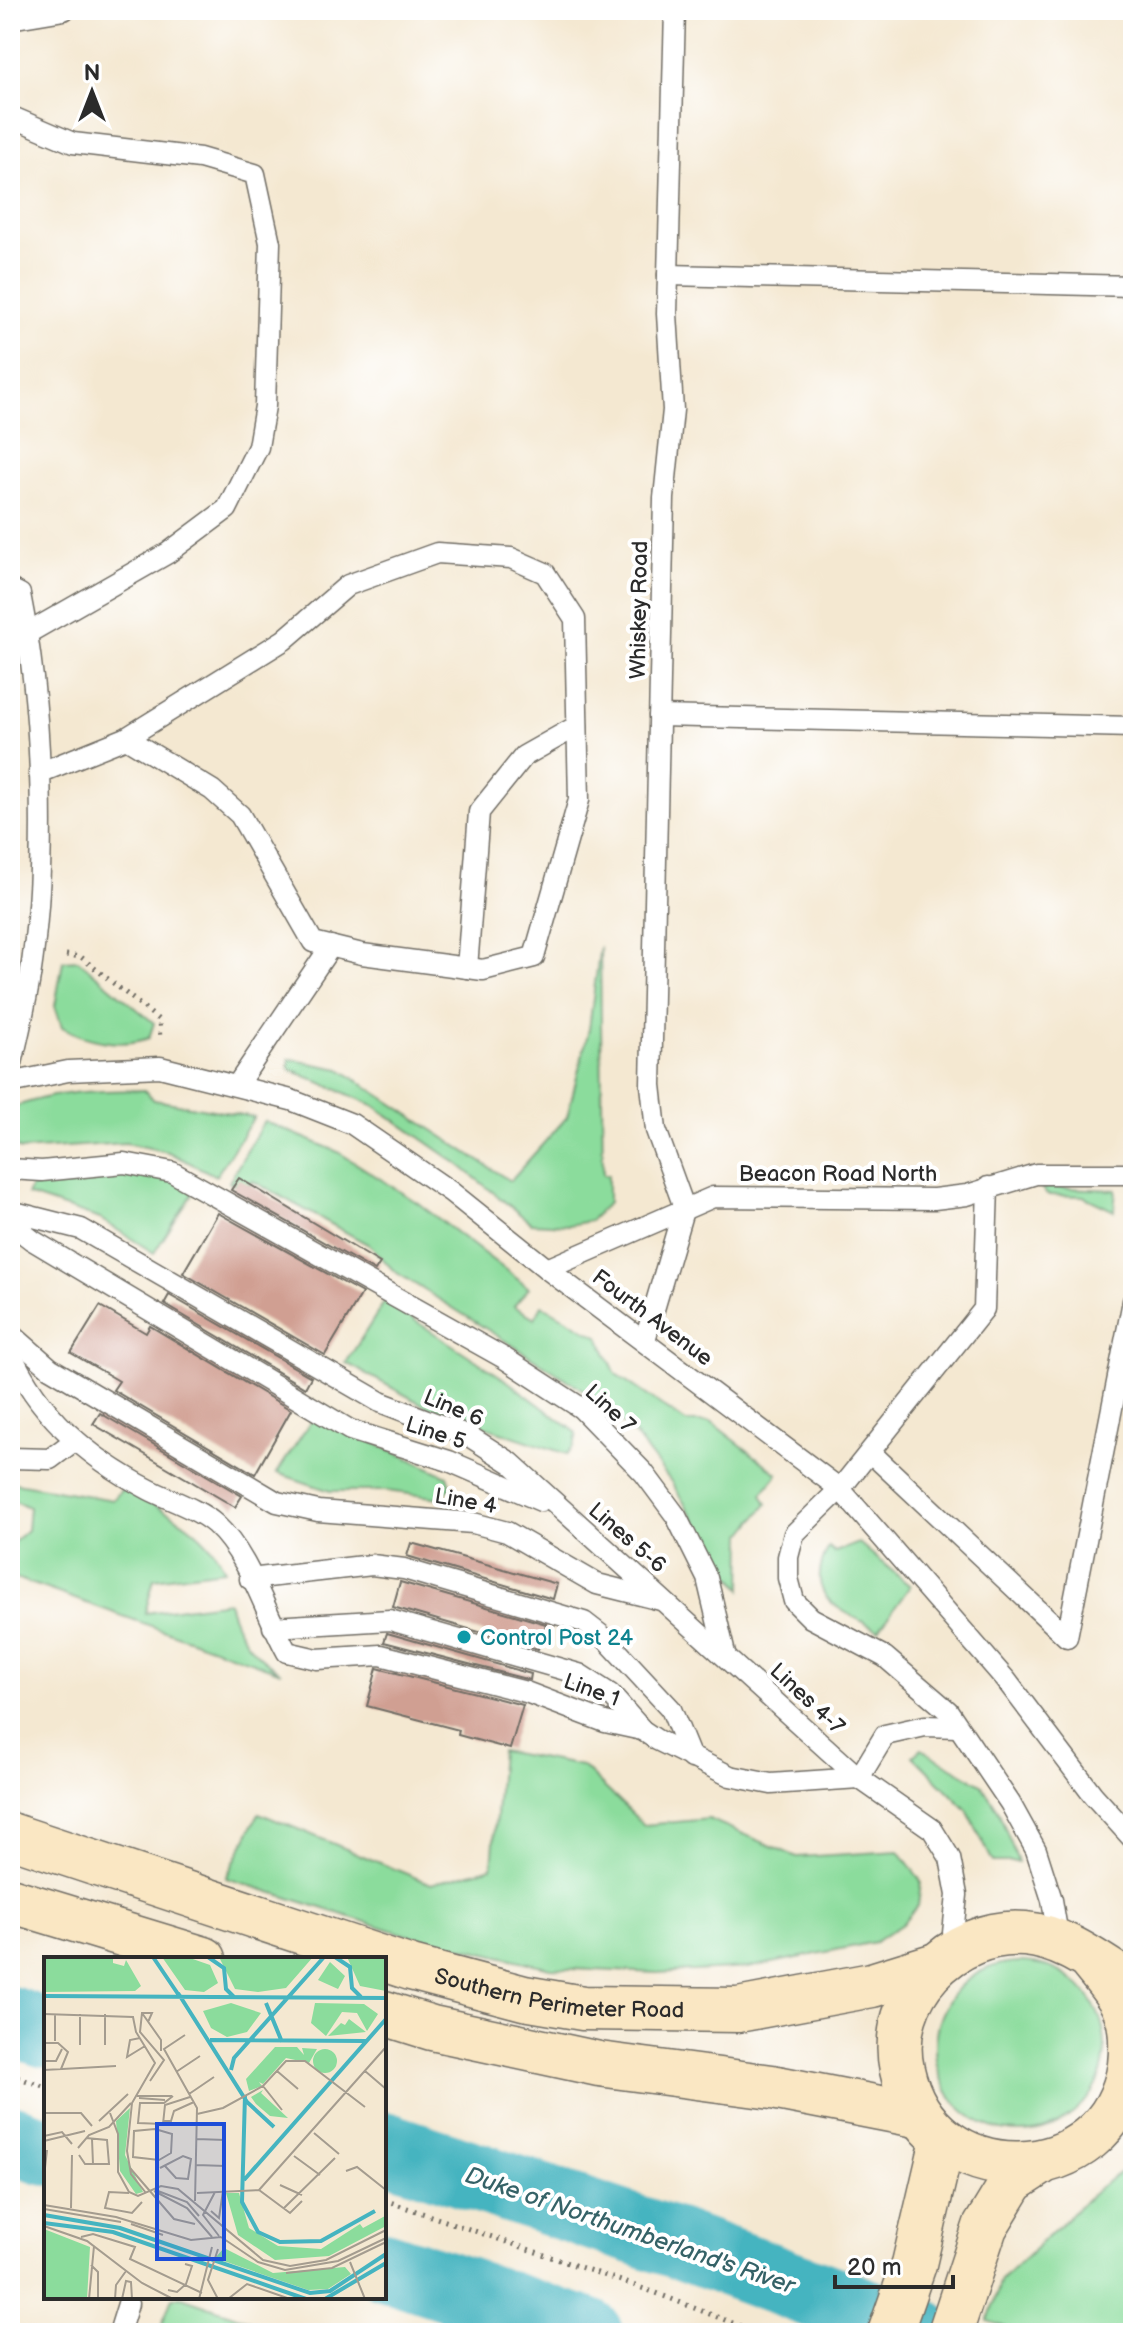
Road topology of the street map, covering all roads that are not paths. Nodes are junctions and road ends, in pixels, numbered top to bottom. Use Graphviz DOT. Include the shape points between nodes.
graph roads {
  1 [pos="64,10"];
  2 [pos="675,10"];
  3 [pos="10,19"];
  4 [pos="10,116"];
  5 [pos="668,275"];
  6 [pos="1133,286"];
  7 [pos="10,589"];
  8 [pos="28,633"];
  9 [pos="659,716"];
  10 [pos="577,726"];
  11 [pos="1133,727"];
  12 [pos="126,738"];
  13 [pos="39,773"];
  14 [pos="331,946"];
  15 [pos="467,968"];
  16 [pos="10,1072"];
  17 [pos="10,1083"];
  18 [pos="237,1085"];
  19 [pos="10,1169"];
  20 [pos="1133,1174"];
  21 [pos="988,1187"];
  22 [pos="684,1207"];
  23 [pos="10,1211"];
  24 [pos="10,1223"];
  25 [pos="547,1269"];
  26 [pos="1133,1301"];
  27 [pos="10,1333"];
  28 [pos="645,1340"];
  29 [pos="10,1351"];
  30 [pos="74,1441"];
  31 [pos="870,1452"];
  32 [pos="10,1458"];
  33 [pos="840,1489"];
  34 [pos="559,1509"];
  35 [pos="250,1579"];
  36 [pos="665,1601"];
  37 [pos="273,1627"];
  38 [pos="725,1654"];
  39 [pos="958,1727"];
  40 [pos="642,1730"];
  41 [pos="691,1758"];
  42 [pos="859,1778"];
  43 [pos="10,1835"];
  44 [pos="1133,1839"];
  45 [pos="10,1900"];
  46 [pos="1075,1952"];
  47 [pos="197,1957"];
  48 [pos="378,1957"];
  49 [pos="942,1959"];
  50 [pos="386,1960"];
  51 [pos="1133,1986"];
  52 [pos="386,2014"];
  53 [pos="1118,2124"];
  54 [pos="932,2128"];
  55 [pos="1039,2164"];
  56 [pos="128,2304"];
  57 [pos="119,2333"];
  58 [pos="890,2333"];
  59 [pos="950,2333"];
  1 -- 3 [label="lane"];
  2 -- 5 [label="lane, Whiskey Road"];
  4 -- 8 [label="lane" via="73,143 200,158 255,174 270,243 265,406 258,447 227,509 168,553"];
  5 -- 6 [label="lane"];
  5 -- 9 [label="lane, Whiskey Road" via="673,410 664,498"];
  7 -- 8 [label="lane" via="20,594"];
  8 -- 13 [label="lane"];
  9 -- 11 [label="lane"];
  9 -- 22 [label="lane, Whiskey Road" via="652,1109"];
  10 -- 12 [label="lane" via="575,619 545,573 511,558 437,553 348,585 284,640"];
  10 -- 15 [label="lane" via="524,756 479,812"];
  10 -- 15 [label="lane" via="579,800 534,957 483,970"];
  12 -- 13 [label="lane"];
  12 -- 14 [label="lane" via="212,790 240,815 313,942"];
  13 -- 16 [label="lane" via="38,892"];
  14 -- 15 [label="lane"];
  14 -- 18 [label="lane"];
  17 -- 18 [label="lane, Fourth Avenue" via="68,1071 160,1067"];
  18 -- 25 [label="lane, Fourth Avenue" via="352,1124 451,1192"];
  19 -- 38 [label="lane, Line 7" via="124,1163 172,1172 504,1358 581,1408 644,1473 676,1516 707,1578"];
  20 -- 21 [label="lane, Beacon Road North" via="1036,1174"];
  21 -- 22 [label="lane, Beacon Road North" via="934,1199 741,1195"];
  21 -- 31 [label="lane" via="984,1309"];
  22 -- 25 [label="lane, Beacon Road North"];
  22 -- 28 [label="lane"];
  23 -- 34 [label="lane, Line 6" via="81,1229 380,1402 469,1436 511,1463"];
  24 -- 34 [label="lane, Line 5" via="350,1430 449,1461"];
  25 -- 28 [label="lane, Fourth Avenue"];
  26 -- 31 [label="lane" via="1067,1637"];
  27 -- 36 [label="lane, Line 4" via="50,1368 277,1502 318,1511 473,1523 507,1532 597,1584"];
  28 -- 33 [label="lane, Fourth Avenue"];
  29 -- 30 [label="lane, Line 1" via="51,1420"];
  30 -- 32 [label="lane" via="50,1459"];
  30 -- 35 [label="lane, Line 1" via="124,1477 214,1523 239,1553"];
  31 -- 33 [label="lane"];
  33 -- 39 [label="lane" via="794,1534 788,1557 794,1601 811,1618 885,1657 948,1711"];
  33 -- 44 [label="lane, Fourth Avenue" via="1006,1680"];
  34 -- 36 [label="lane, Lines 5-6"];
  35 -- 37 [label="lane, Line 1"];
  35 -- 41 [label="lane" via="372,1565 404,1569 584,1622 671,1709"];
  36 -- 38 [label="lane, Lines 5-6"];
  37 -- 40 [label="lane, Line 1" via="287,1652 317,1659 381,1655 526,1692"];
  37 -- 40 [label="lane" via="390,1620 535,1660 579,1674 610,1694"];
  38 -- 42 [label="lane, Lines 4-7"];
  39 -- 42 [label="lane" via="925,1726 885,1735"];
  39 -- 46 [label="lane" via="1036,1850"];
  40 -- 41 [label="lane"];
  41 -- 42 [label="lane" via="730,1776 771,1784"];
  42 -- 49 [label="lane, Lines 4-7" via="932,1829 950,1858 957,1895"];
  43 -- 48 [label="street, Southern Perimeter Road"];
  45 -- 47 [label="street"];
  46 -- 49 [label="street" via="1024,1933 977,1941"];
  46 -- 51 [label="street"];
  46 -- 53 [label="street" via="1124,2006 1133,2046"];
  49 -- 50 [label="street, Southern Perimeter Road" via="872,1985 738,2010 583,2008 524,1998"];
  49 -- 54 [label="street" via="914,1994 901,2031 902,2070"];
  52 -- 54 [label="street" via="599,2064 772,2087"];
  53 -- 55 [label="street" via="1073,2152"];
  54 -- 55 [label="street" via="987,2162"];
  54 -- 58 [label="street" via="914,2264"];
  55 -- 59 [label="street" via="1013,2181 985,2227"];
  56 -- 57 [label="lane"];
}
